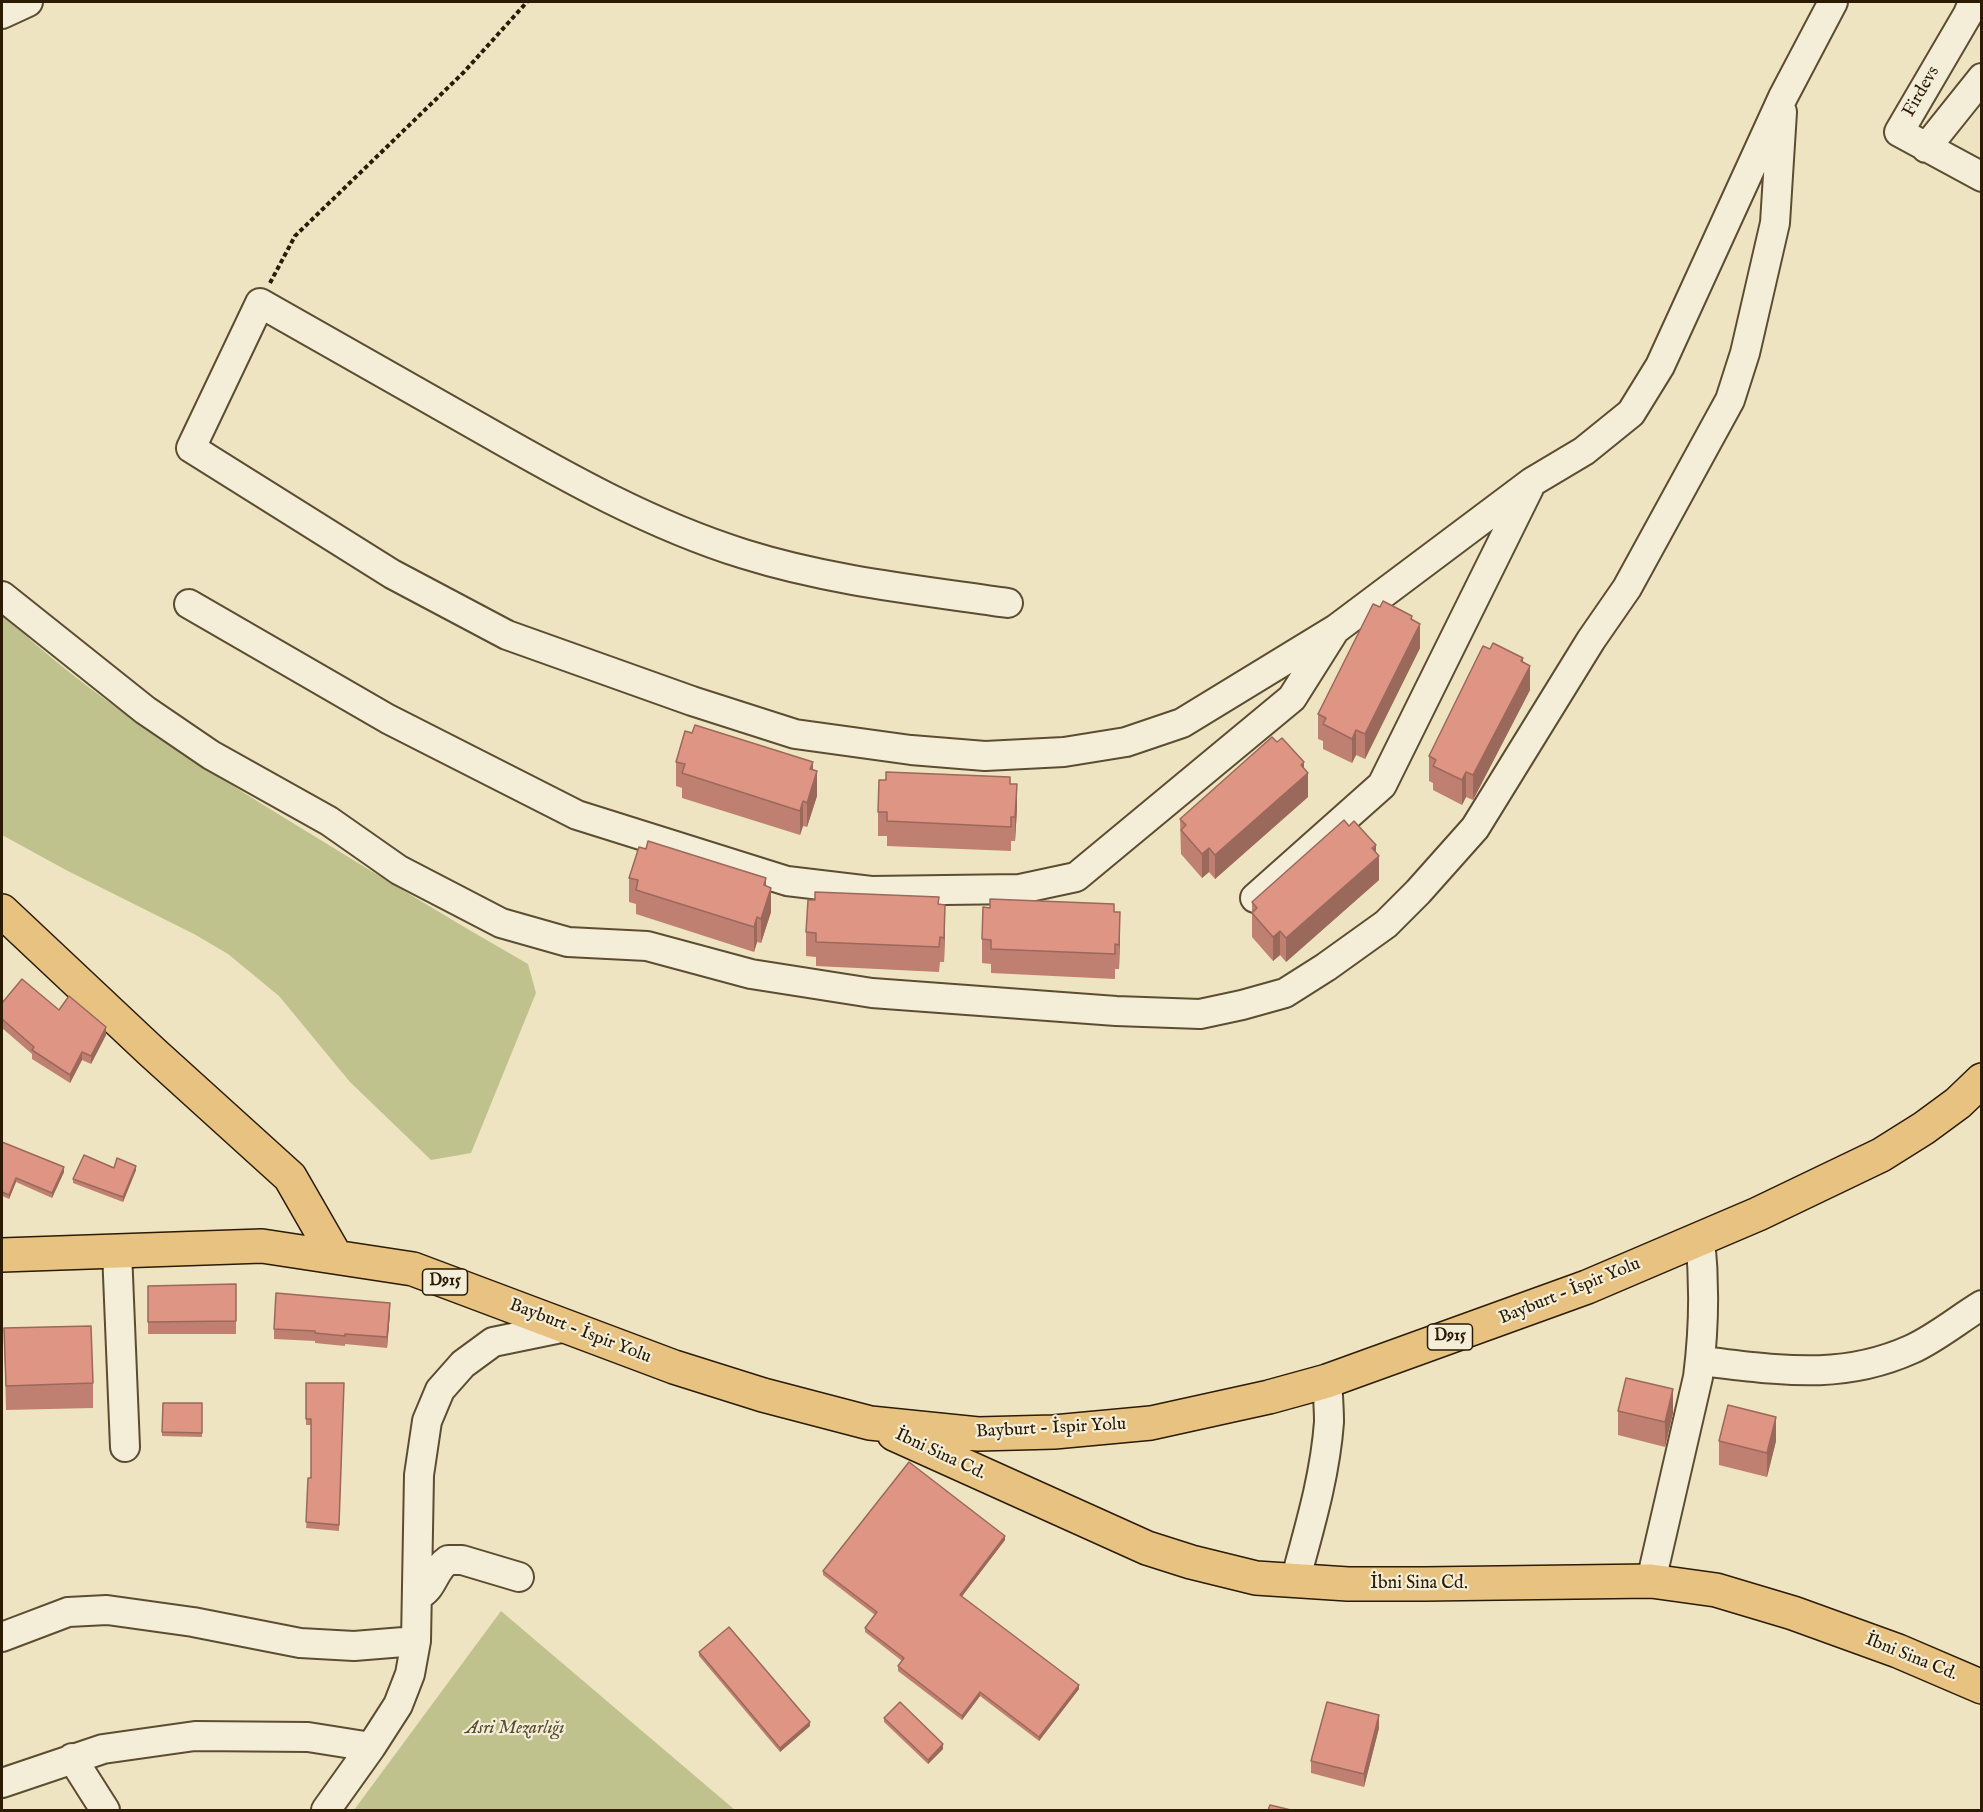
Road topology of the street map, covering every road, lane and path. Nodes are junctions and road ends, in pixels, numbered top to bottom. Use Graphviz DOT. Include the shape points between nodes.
graph roads {
  1 [pos="28,2"];
  2 [pos="526,2"];
  3 [pos="1833,2"];
  4 [pos="1969,6"];
  5 [pos="2,15"];
  6 [pos="1982,78"];
  7 [pos="1783,97"];
  8 [pos="1926,148"];
  9 [pos="1982,177"];
  10 [pos="260,303"];
  11 [pos="1532,482"];
  12 [pos="2,596"];
  13 [pos="1008,603"];
  14 [pos="189,604"];
  15 [pos="1336,629"];
  16 [pos="1255,898"];
  17 [pos="2,911"];
  18 [pos="1982,1080"];
  19 [pos="1700,1238"];
  20 [pos="117,1251"];
  21 [pos="2,1255"];
  22 [pos="336,1257"];
  23 [pos="1982,1305"];
  24 [pos="566,1327"];
  25 [pos="1700,1361"];
  26 [pos="1327,1381"];
  27 [pos="870,1423"];
  28 [pos="125,1447"];
  29 [pos="519,1577"];
  30 [pos="1294,1581"];
  31 [pos="1651,1581"];
  32 [pos="417,1596"];
  33 [pos="2,1637"];
  34 [pos="416,1641"];
  35 [pos="1982,1687"];
  36 [pos="371,1747"];
  37 [pos="72,1758"];
  38 [pos="2,1783"];
  39 [pos="105,1810"];
  40 [pos="326,1810"];
  1 -- 5 [label="street"];
  2 -- 10 [label="path" via="464,72 295,236"];
  3 -- 7 [label="street"];
  4 -- 8 [label="street, Firdevs" via="1899,132"];
  6 -- 8 [label="street"];
  7 -- 11 [label="street" via="1660,366 1631,413 1584,452"];
  7 -- 12 [label="street" via="1775,223 1745,353 1730,400 1627,588 1474,828 1386,924 1285,993 1200,1014 872,993 751,974 647,946 568,942 501,923 399,870 329,821 211,755 145,710"];
  8 -- 9 [label="street, Firdevs"];
  10 -- 13 [label="street" via="561,474 705,541 818,574"];
  10 -- 15 [label="street" via="192,448 392,574 507,635 795,734 985,756 1064,752 1126,742 1182,723"];
  11 -- 15 [label="street"];
  11 -- 16 [label="street" via="1382,785"];
  14 -- 15 [label="street" via="387,719 577,816 787,881 871,891 1020,889 1076,877 1292,698"];
  17 -- 22 [label="main road" via="290,1177"];
  18 -- 19 [label="main road, Bayburt - İspir Yolu / D915" via="1958,1103 1881,1155"];
  19 -- 25 [label="street" via="1704,1279"];
  19 -- 26 [label="main road, Bayburt - İspir Yolu / D915" via="1565,1295"];
  20 -- 21 [label="main road, Bayburt - İspir Yolu / D915"];
  20 -- 22 [label="main road, Bayburt - İspir Yolu / D915" via="261,1246"];
  20 -- 28 [label="street"];
  22 -- 24 [label="main road, Bayburt - İspir Yolu / D915" via="413,1269"];
  23 -- 25 [label="street" via="1914,1348 1851,1368 1788,1370"];
  24 -- 27 [label="main road, Bayburt - İspir Yolu / D915" via="674,1367"];
  24 -- 32 [label="street" via="493,1341 463,1364 440,1390 427,1421 419,1475"];
  25 -- 31 [label="street"];
  26 -- 27 [label="main road, Bayburt - İspir Yolu / D915" via="1151,1423 1054,1432 978,1434"];
  26 -- 30 [label="street" via="1329,1421 1324,1467"];
  27 -- 30 [label="main road, İbni Sina Cd." via="1147,1548 1256,1578"];
  29 -- 32 [label="street" via="455,1559 442,1564 430,1587"];
  30 -- 31 [label="main road, İbni Sina Cd."];
  31 -- 35 [label="main road, İbni Sina Cd." via="1716,1590 1793,1613"];
  32 -- 34 [label="street"];
  33 -- 34 [label="street" via="68,1611 107,1610 300,1643 354,1646"];
  34 -- 36 [label="street" via="410,1674 398,1704"];
  36 -- 37 [label="street" via="308,1737 195,1736 102,1749"];
  36 -- 40 [label="street"];
  37 -- 38 [label="street"];
  37 -- 39 [label="street"];
}
